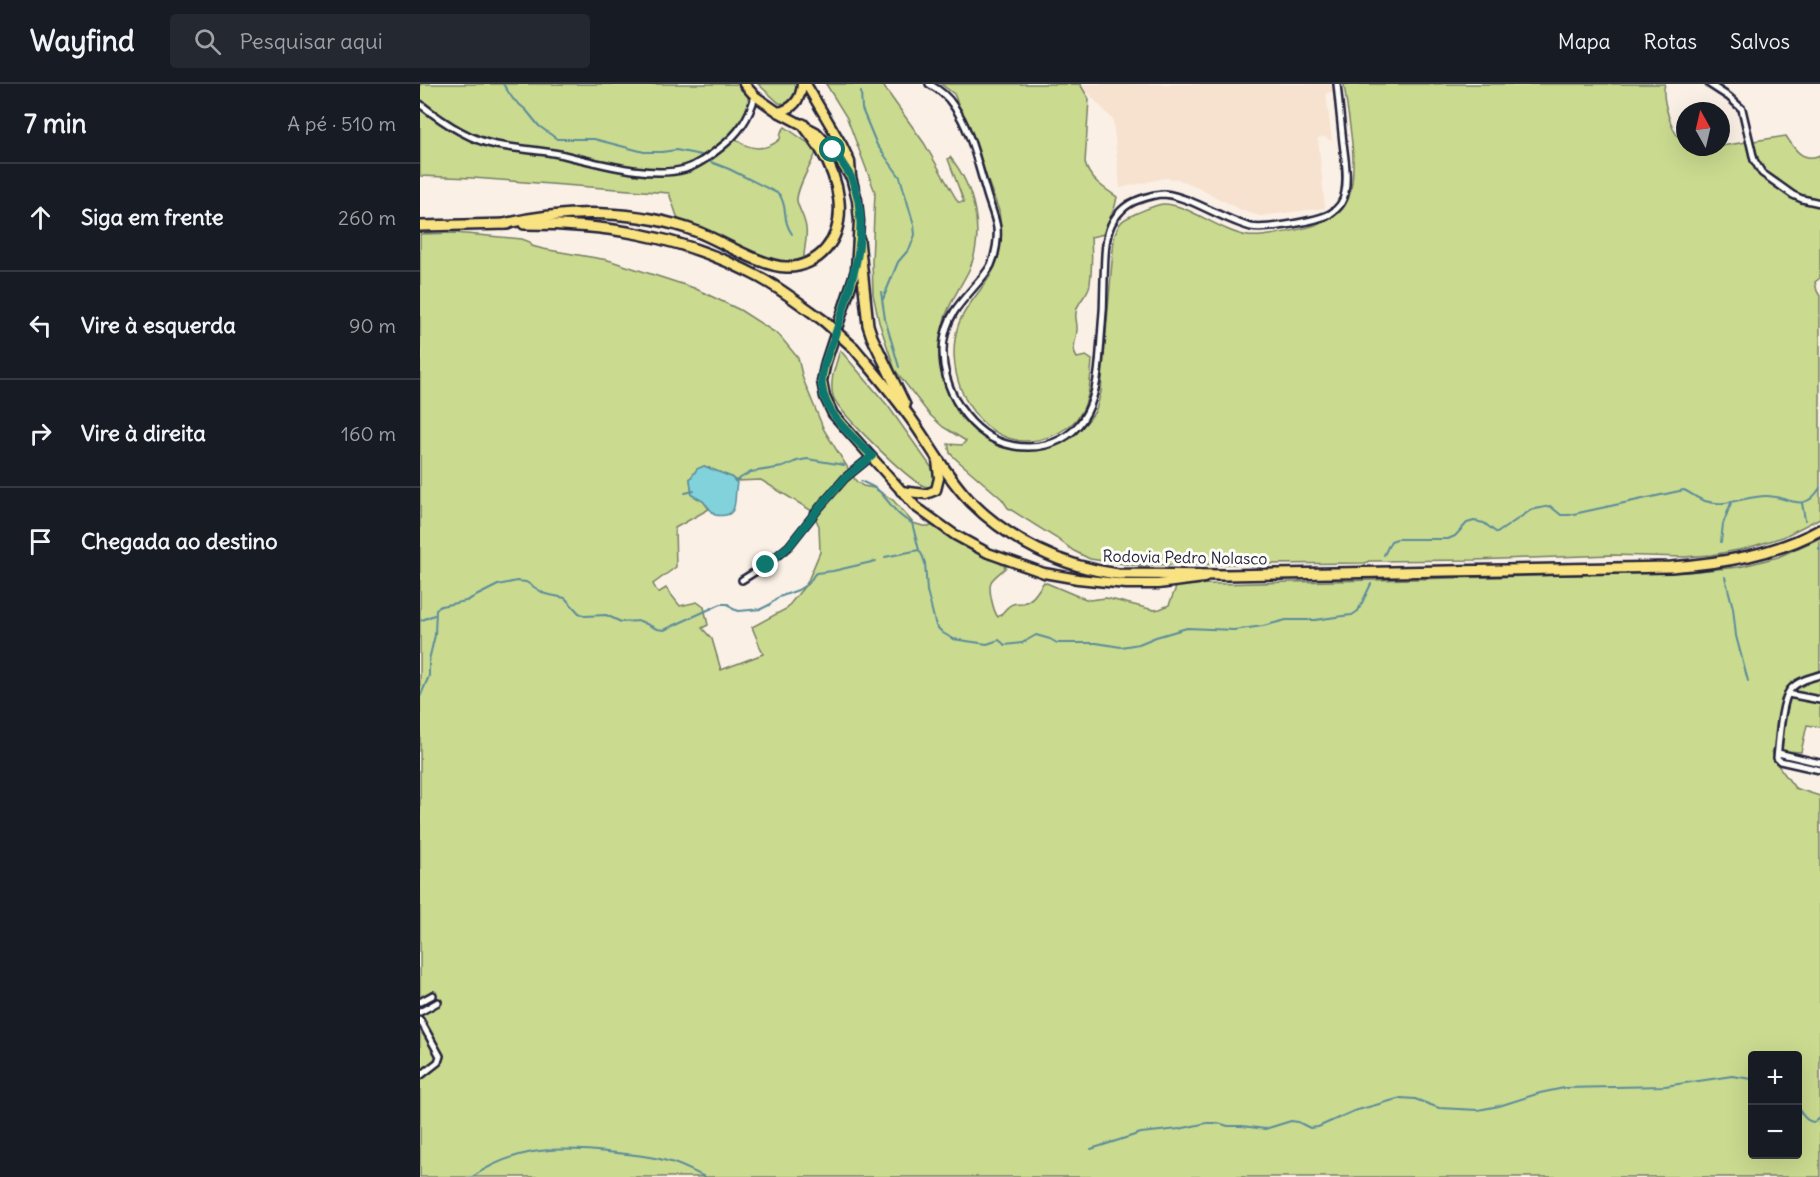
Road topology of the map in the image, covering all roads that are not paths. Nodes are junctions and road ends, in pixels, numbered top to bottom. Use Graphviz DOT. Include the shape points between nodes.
graph roads {
  1 [pos="744,84"];
  2 [pos="929,84"];
  3 [pos="1337,84"];
  4 [pos="1709,84"];
  5 [pos="808,85"];
  6 [pos="755,96"];
  7 [pos="420,105"];
  8 [pos="778,112"];
  9 [pos="803,124"];
  10 [pos="851,177"];
  11 [pos="1820,203"];
  12 [pos="504,224"];
  13 [pos="420,226"];
  14 [pos="859,240"];
  15 [pos="914,423"];
  16 [pos="872,456"];
  17 [pos="937,459"];
  18 [pos="901,491"];
  19 [pos="1820,530"];
  20 [pos="782,553"];
  21 [pos="776,563"];
  22 [pos="1225,575"];
  23 [pos="742,580"];
  24 [pos="1820,675"];
  25 [pos="1788,694"];
  26 [pos="1820,700"];
  27 [pos="1778,753"];
  28 [pos="1820,763"];
  29 [pos="1820,770"];
  30 [pos="433,995"];
  31 [pos="420,1002"];
  32 [pos="438,1002"];
  33 [pos="420,1012"];
  34 [pos="420,1020"];
  35 [pos="420,1076"];
  1 -- 6 [label="main road"];
  2 -- 3 [label="street" via="953,104 971,140 997,224 991,265 960,303 948,326 943,353 946,378 966,416 983,433 999,441 1030,447 1060,441 1076,428 1094,397 1106,245 1112,222 1121,211 1132,202 1164,194 1253,228 1333,213 1345,194 1347,176"];
  4 -- 11 [label="street" via="1742,109 1754,160 1762,173 1793,195"];
  5 -- 8 [label="main road" via="795,104"];
  5 -- 10 [label="main road" via="842,144"];
  6 -- 7 [label="street" via="741,128 710,156 683,169 654,173 494,145 457,129"];
  6 -- 8 [label="main road"];
  8 -- 9 [label="main road"];
  9 -- 10 [label="main road" via="825,141"];
  9 -- 12 [label="highway" via="830,168 840,220 823,252 796,267 772,265 697,232 628,216 567,214"];
  10 -- 14 [label="main road" via="857,200"];
  12 -- 13 [label="highway, Rodovia Pedro Nolasco"];
  12 -- 15 [label="highway, Rodovia Pedro Nolasco, bridge" via="577,225 627,231 685,246 748,271 782,290 854,348"];
  14 -- 15 [label="highway" via="870,331"];
  14 -- 16 [label="main road" via="855,270 822,387 833,414"];
  15 -- 17 [label="highway, Rodovia Pedro Nolasco"];
  16 -- 18 [label="main road"];
  16 -- 20 [label="street" via="845,478"];
  17 -- 18 [label="main road" via="936,490 926,494"];
  17 -- 22 [label="highway, Rodovia Pedro Nolasco" via="985,514 1049,557 1118,574"];
  18 -- 22 [label="main road" via="955,535 988,553 1044,573 1147,584"];
  19 -- 22 [label="highway, Rodovia Pedro Nolasco" via="1752,556 1713,564"];
  20 -- 21 [label="street"];
  20 -- 23 [label="street"];
  24 -- 25 [label="street" via="1795,685"];
  25 -- 26 [label="street"];
  25 -- 27 [label="street"];
  27 -- 28 [label="street"];
  27 -- 29 [label="street" via="1779,760"];
  30 -- 31 [label="street"];
  32 -- 33 [label="street"];
  34 -- 35 [label="street" via="440,1058"];
}
